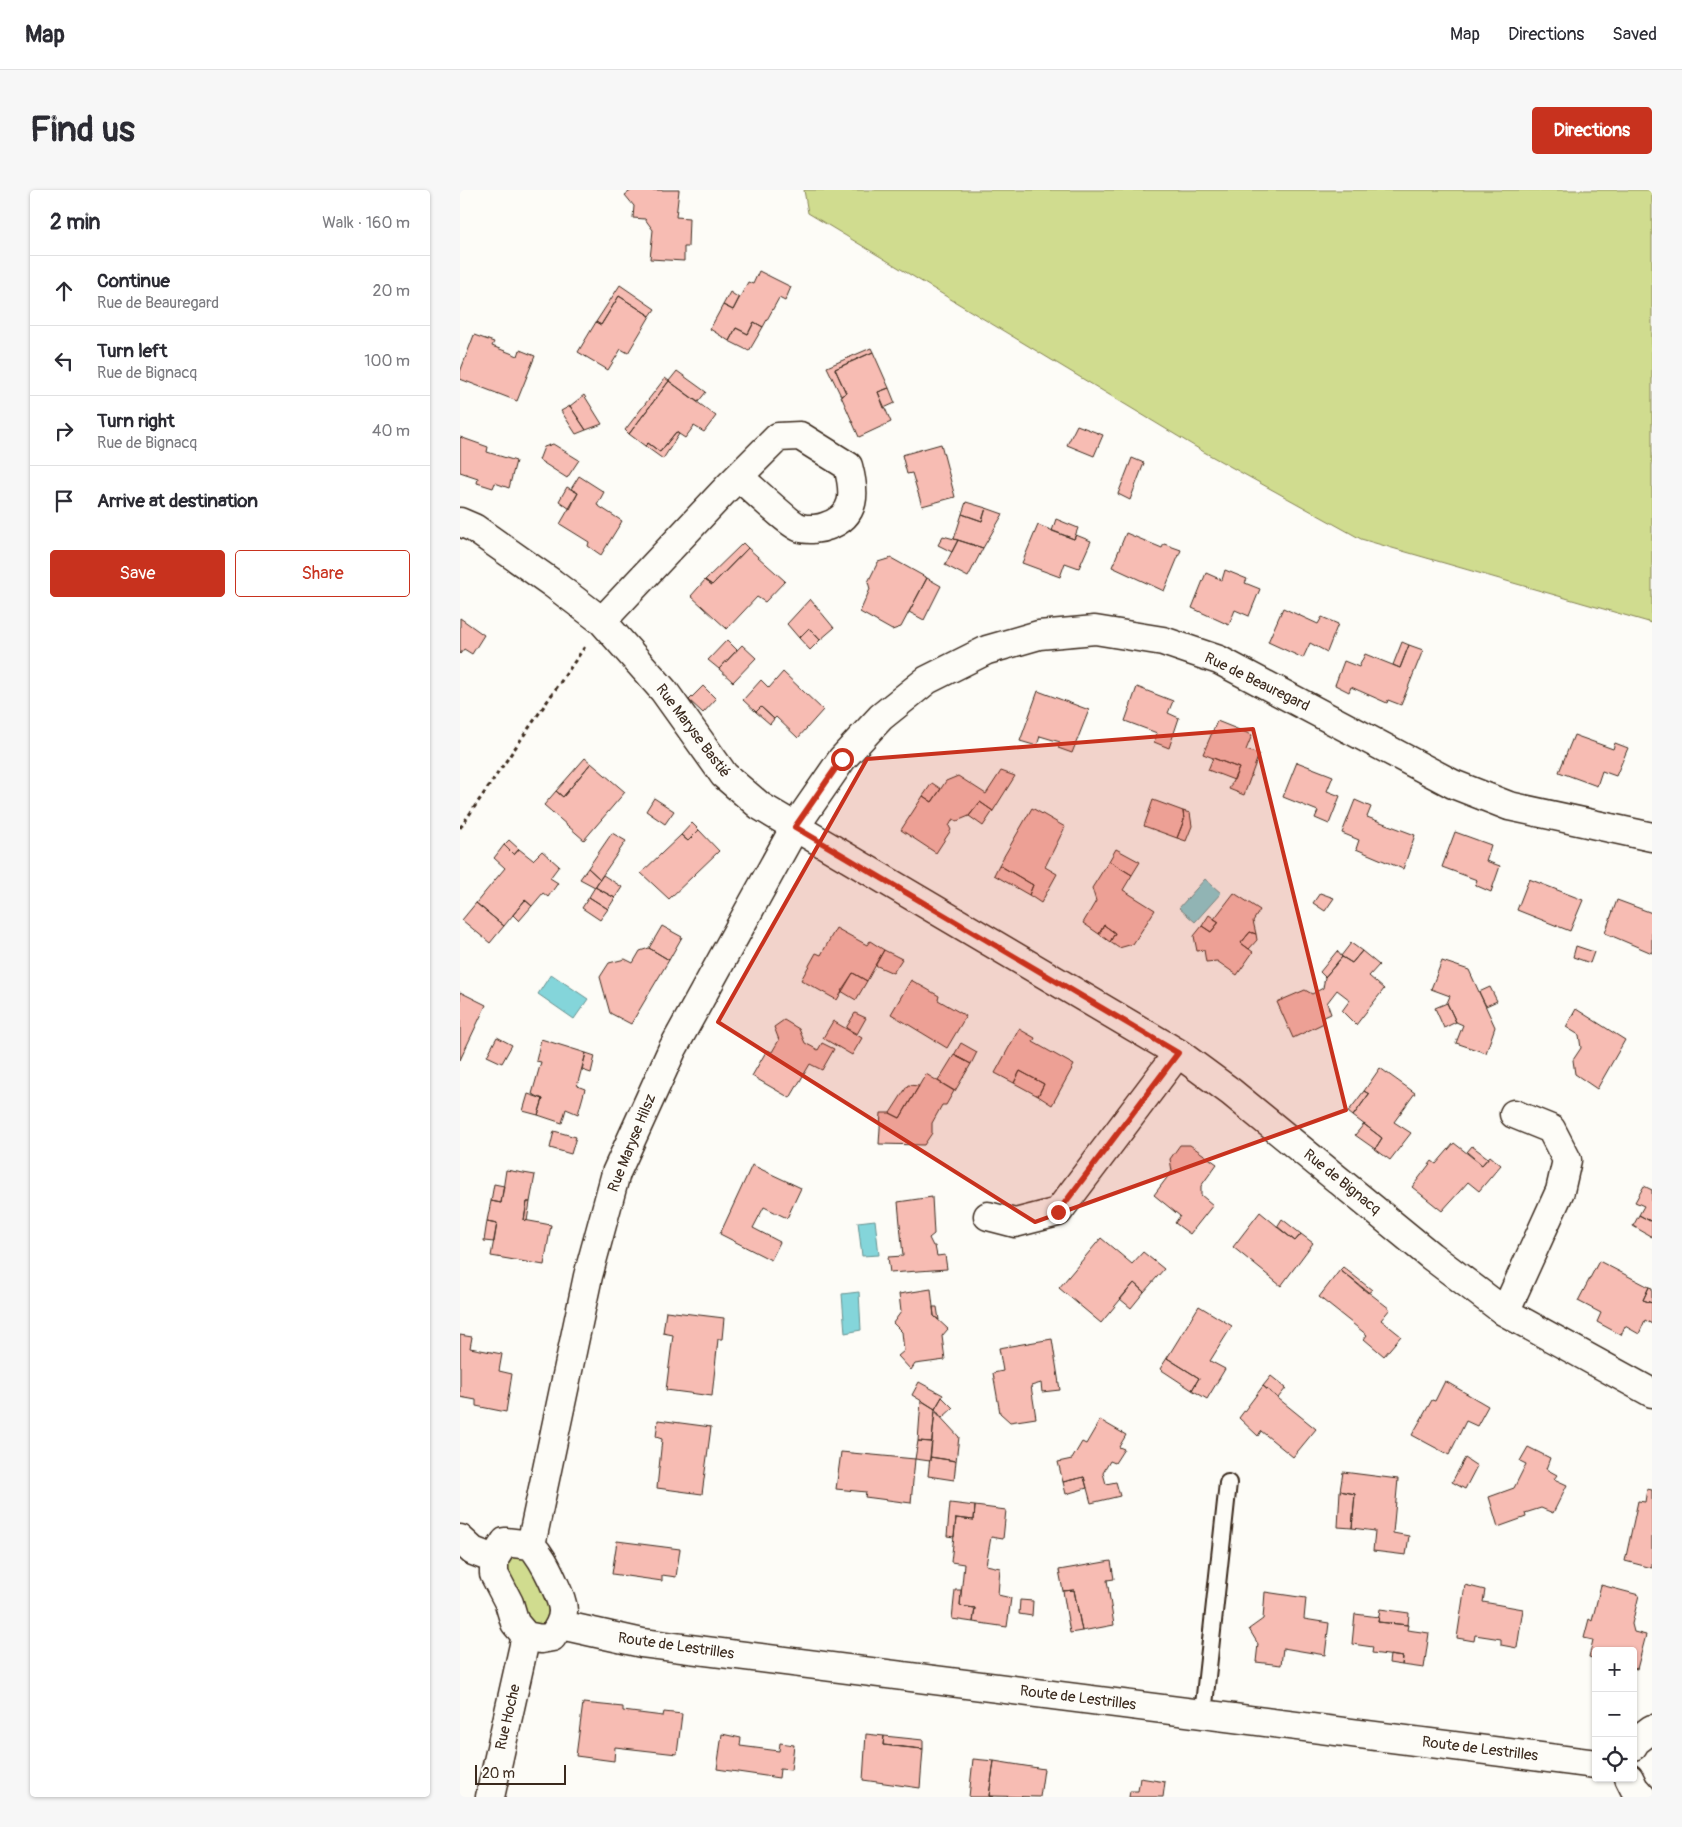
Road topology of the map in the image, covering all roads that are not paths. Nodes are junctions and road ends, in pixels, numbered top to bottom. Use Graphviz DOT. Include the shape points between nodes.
graph roads {
  1 [pos="739,476"];
  2 [pos="460,522"];
  3 [pos="602,621"];
  4 [pos="795,827"];
  5 [pos="1652,837"];
  6 [pos="1178,1053"];
  7 [pos="1514,1114"];
  8 [pos="988,1216"];
  9 [pos="1505,1312"];
  10 [pos="1652,1393"];
  11 [pos="1228,1483"];
  12 [pos="460,1539"];
  13 [pos="531,1545"];
  14 [pos="494,1559"];
  15 [pos="561,1625"];
  16 [pos="526,1636"];
  17 [pos="1203,1714"];
  18 [pos="1652,1729"];
  19 [pos="1637,1740"];
  20 [pos="1592,1763"];
  21 [pos="1631,1782"];
  22 [pos="490,1797"];
  23 [pos="1642,1797"];
  1 -- 3 [label="street"];
  2 -- 3 [label="street, Rue Maryse Bastié" via="474,528 552,582"];
  3 -- 4 [label="street, Rue Maryse Bastié" via="664,691 724,775 760,806"];
  4 -- 5 [label="street, Rue de Beauregard" via="842,759 881,717 927,680 987,650 1039,635 1095,630 1163,641 1219,660 1453,784 1510,806"];
  4 -- 6 [label="street, Rue de Bignacq"];
  4 -- 13 [label="street, Rue Maryse Hilsz" via="672,1050 616,1173 588,1276"];
  6 -- 8 [label="street" via="1058,1212 1014,1223"];
  6 -- 9 [label="street, Rue de Bignacq"];
  7 -- 9 [label="street" via="1551,1129 1567,1160 1560,1191"];
  9 -- 10 [label="street, Rue de Bignacq"];
  11 -- 17 [label="lane"];
  12 -- 14 [label="street" via="473,1551"];
  13 -- 14 [label="street" via="505,1542"];
  13 -- 15 [label="street" via="544,1560 563,1599"];
  14 -- 16 [label="street" via="494,1574 515,1622"];
  15 -- 16 [label="street" via="552,1637"];
  15 -- 17 [label="street, Route de Lestrilles" via="642,1644"];
  16 -- 22 [label="street, Rue Hoche"];
  17 -- 20 [label="street, Route de Lestrilles"];
  18 -- 19 [label="street"];
  21 -- 23 [label="street"];
}
